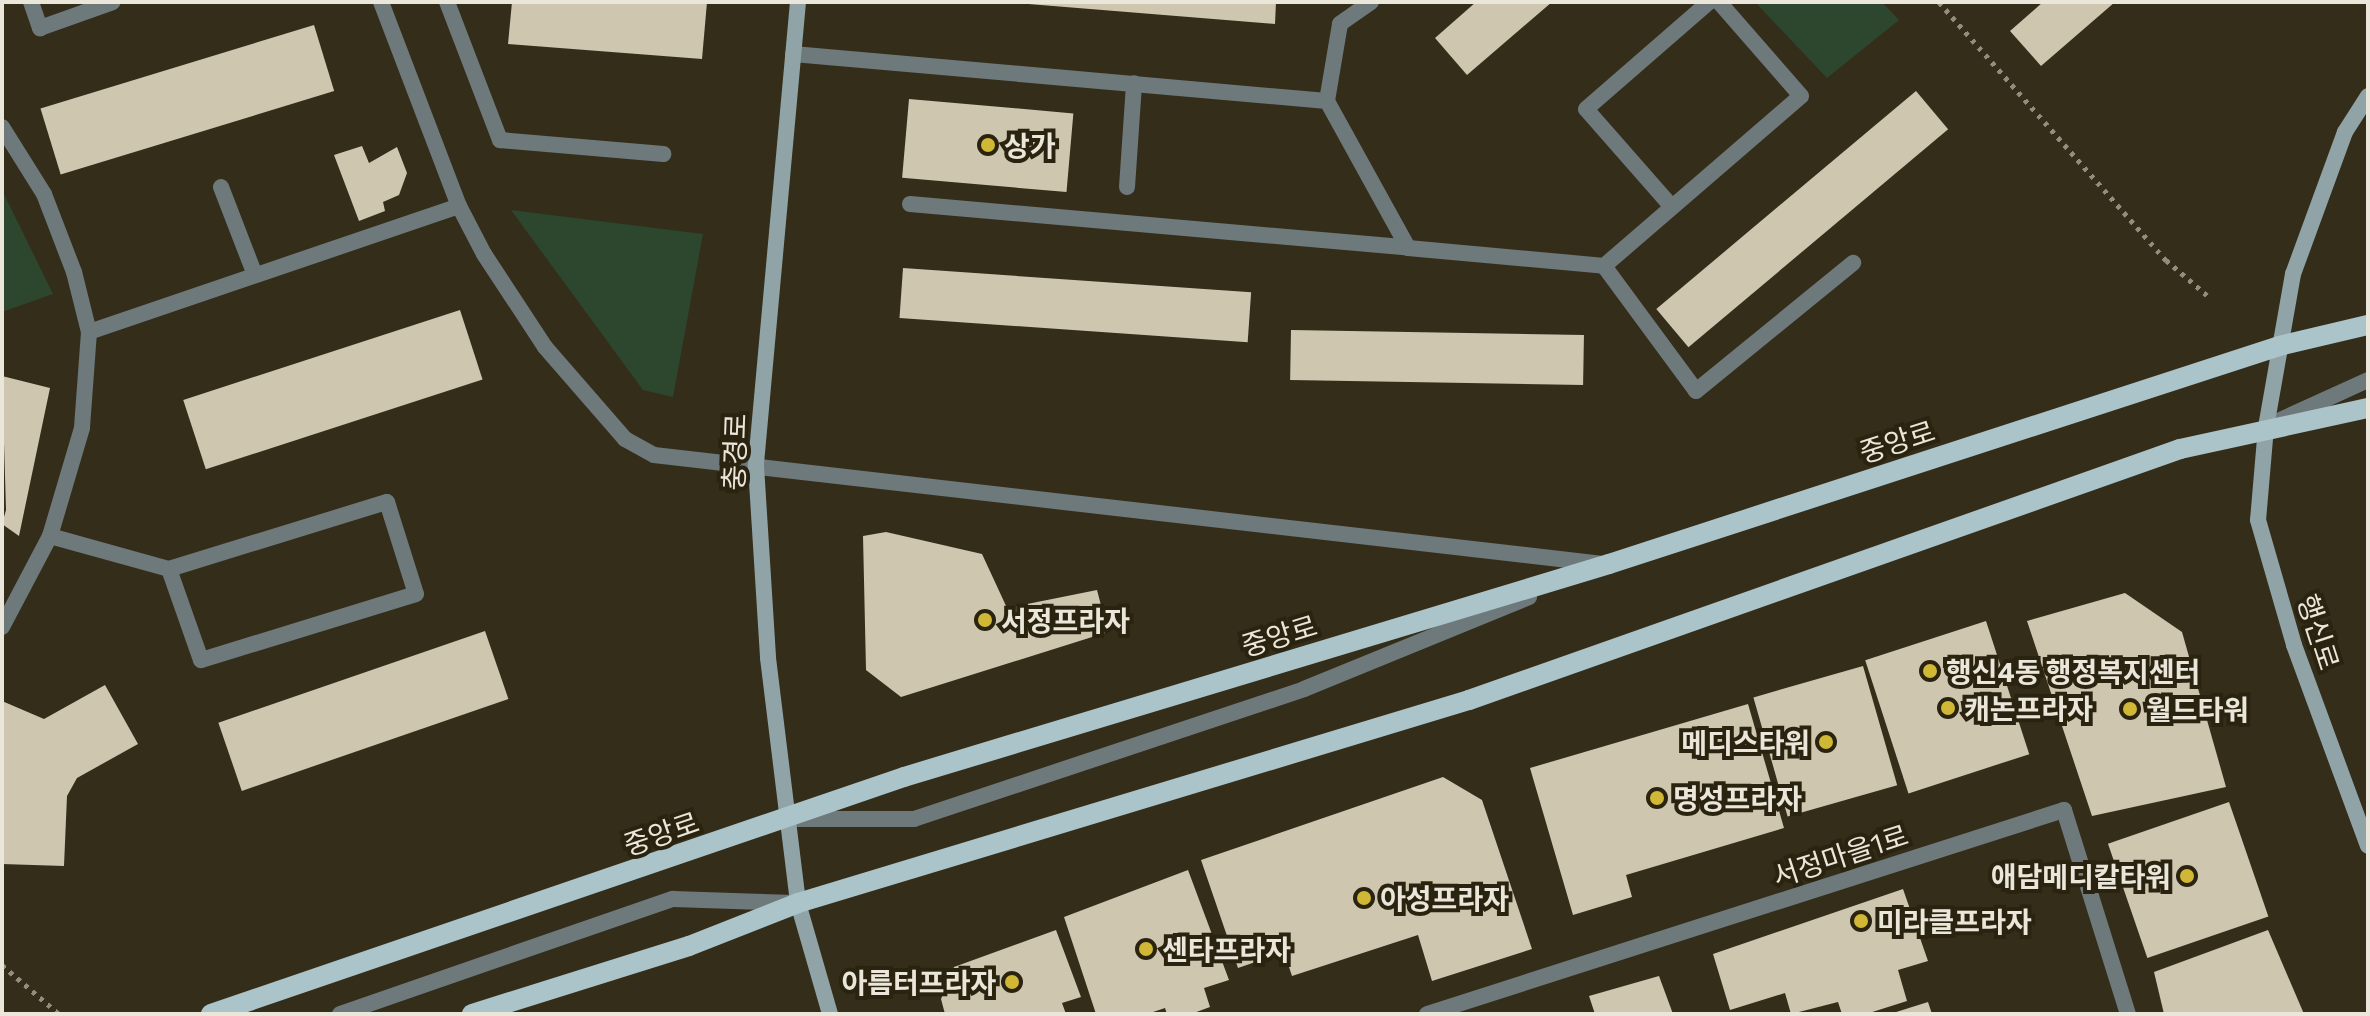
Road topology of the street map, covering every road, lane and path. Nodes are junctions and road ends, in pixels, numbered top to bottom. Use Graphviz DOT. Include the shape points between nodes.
graph roads {
  1 [pos="31,2"];
  2 [pos="113,2"];
  3 [pos="381,2"];
  4 [pos="447,2"];
  5 [pos="798,2"];
  6 [pos="1371,2"];
  7 [pos="1709,2"];
  8 [pos="1719,2"];
  9 [pos="1939,2"];
  10 [pos="793,54"];
  11 [pos="1134,83"];
  12 [pos="2368,96"];
  13 [pos="1327,101"];
  14 [pos="2,127"];
  15 [pos="663,154"];
  16 [pos="221,187"];
  17 [pos="1127,187"];
  18 [pos="910,204"];
  19 [pos="459,206"];
  20 [pos="1672,207"];
  21 [pos="1408,248"];
  22 [pos="1853,263"];
  23 [pos="1604,266"];
  24 [pos="255,275"];
  25 [pos="2209,297"];
  26 [pos="2368,325"];
  27 [pos="89,332"];
  28 [pos="2279,346"];
  29 [pos="2368,380"];
  30 [pos="2368,408"];
  31 [pos="2266,427"];
  32 [pos="756,466"];
  33 [pos="50,536"];
  34 [pos="1609,564"];
  35 [pos="169,569"];
  36 [pos="2,627"];
  37 [pos="788,819"];
  38 [pos="2368,846"];
  39 [pos="798,903"];
  40 [pos="2,965"];
  41 [pos="59,1014"];
  42 [pos="211,1014"];
  43 [pos="340,1014"];
  44 [pos="472,1014"];
  45 [pos="830,1014"];
  46 [pos="1427,1014"];
  47 [pos="2128,1014"];
  1 -- 2 [label="street" via="40,28"];
  3 -- 19 [label="street"];
  4 -- 15 [label="street" via="500,140"];
  5 -- 10 [label="main road, 충경로"];
  6 -- 13 [label="street" via="1340,24"];
  7 -- 20 [label="street" via="1586,109"];
  8 -- 20 [label="street" via="1801,96"];
  9 -- 25 [label="path" via="2166,260"];
  10 -- 11 [label="street"];
  10 -- 32 [label="main road, 충경로"];
  11 -- 13 [label="street"];
  11 -- 17 [label="street"];
  12 -- 28 [label="main road" via="2345,132 2298,260"];
  13 -- 21 [label="street"];
  14 -- 27 [label="street" via="44,194 74,272"];
  16 -- 24 [label="street"];
  18 -- 21 [label="street"];
  19 -- 24 [label="street"];
  19 -- 32 [label="street" via="545,347 625,439 654,455"];
  20 -- 23 [label="street"];
  21 -- 23 [label="street"];
  22 -- 23 [label="street" via="1696,391"];
  24 -- 27 [label="street"];
  26 -- 28 [label="main road, 중앙로"];
  27 -- 33 [label="street" via="82,428"];
  28 -- 31 [label="main road, 행신로"];
  28 -- 34 [label="main road, 중앙로"];
  29 -- 31 [label="street"];
  30 -- 31 [label="main road"];
  31 -- 38 [label="main road, 행신로" via="2258,520 2294,645"];
  31 -- 39 [label="main road" via="2180,449 1469,700"];
  32 -- 34 [label="street" via="1423,547"];
  32 -- 37 [label="main road, 충경로" via="768,658"];
  33 -- 35 [label="street"];
  33 -- 36 [label="street"];
  34 -- 37 [label="main road, 중앙로" via="904,777"];
  34 -- 37 [label="street" via="1304,689 914,819"];
  35 -- 35 [label="street" via="201,660 416,594 387,502"];
  37 -- 39 [label="main road, 충경로"];
  37 -- 42 [label="main road, 중앙로"];
  39 -- 43 [label="street" via="673,899"];
  39 -- 44 [label="main road" via="689,946"];
  39 -- 45 [label="main road, 충경로"];
  40 -- 41 [label="path"];
  46 -- 47 [label="street, 서정마을1로" via="2064,810"];
}
